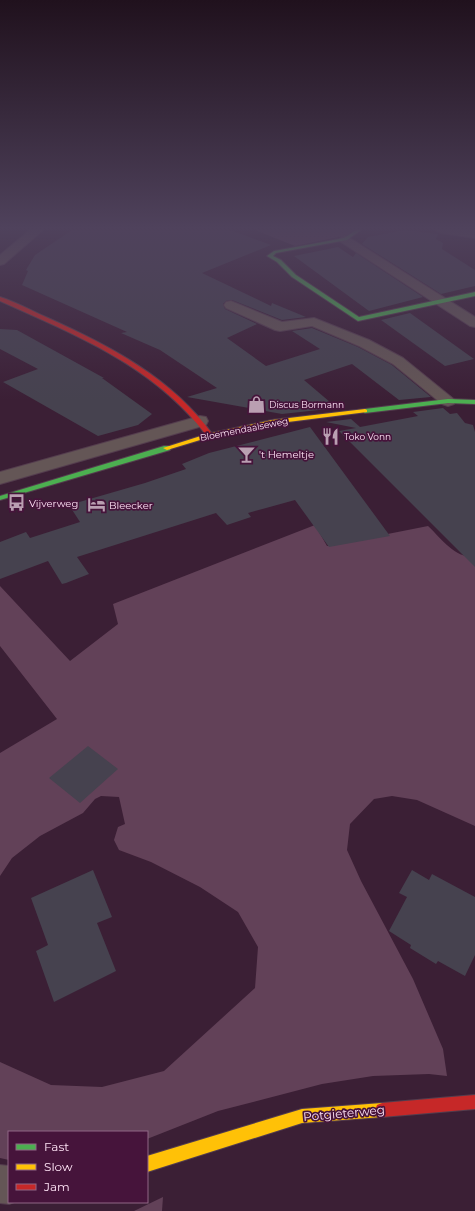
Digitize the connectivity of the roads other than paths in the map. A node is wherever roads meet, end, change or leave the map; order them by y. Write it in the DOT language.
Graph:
graph roads {
  1 [pos="309,287"];
  2 [pos="419,287"];
  3 [pos="475,294"];
  4 [pos="0,299"];
  5 [pos="441,301"];
  6 [pos="231,305"];
  7 [pos="475,323"];
  8 [pos="448,401"];
  9 [pos="475,402"];
  10 [pos="204,428"];
  11 [pos="0,478"];
  12 [pos="0,498"];
  13 [pos="475,1102"];
  14 [pos="148,1164"];
  1 -- 5 [label="street"];
  2 -- 5 [label="street"];
  3 -- 5 [label="street"];
  4 -- 10 [label="street"];
  5 -- 7 [label="street"];
  6 -- 8 [label="street"];
  8 -- 9 [label="street, Bloemendaalseweg"];
  8 -- 10 [label="street, Bloemendaalseweg"];
  10 -- 11 [label="street, Bloemendaalseweg"];
  10 -- 12 [label="street, Bloemendaalseweg"];
  13 -- 14 [label="street, Potgieterweg"];
}
